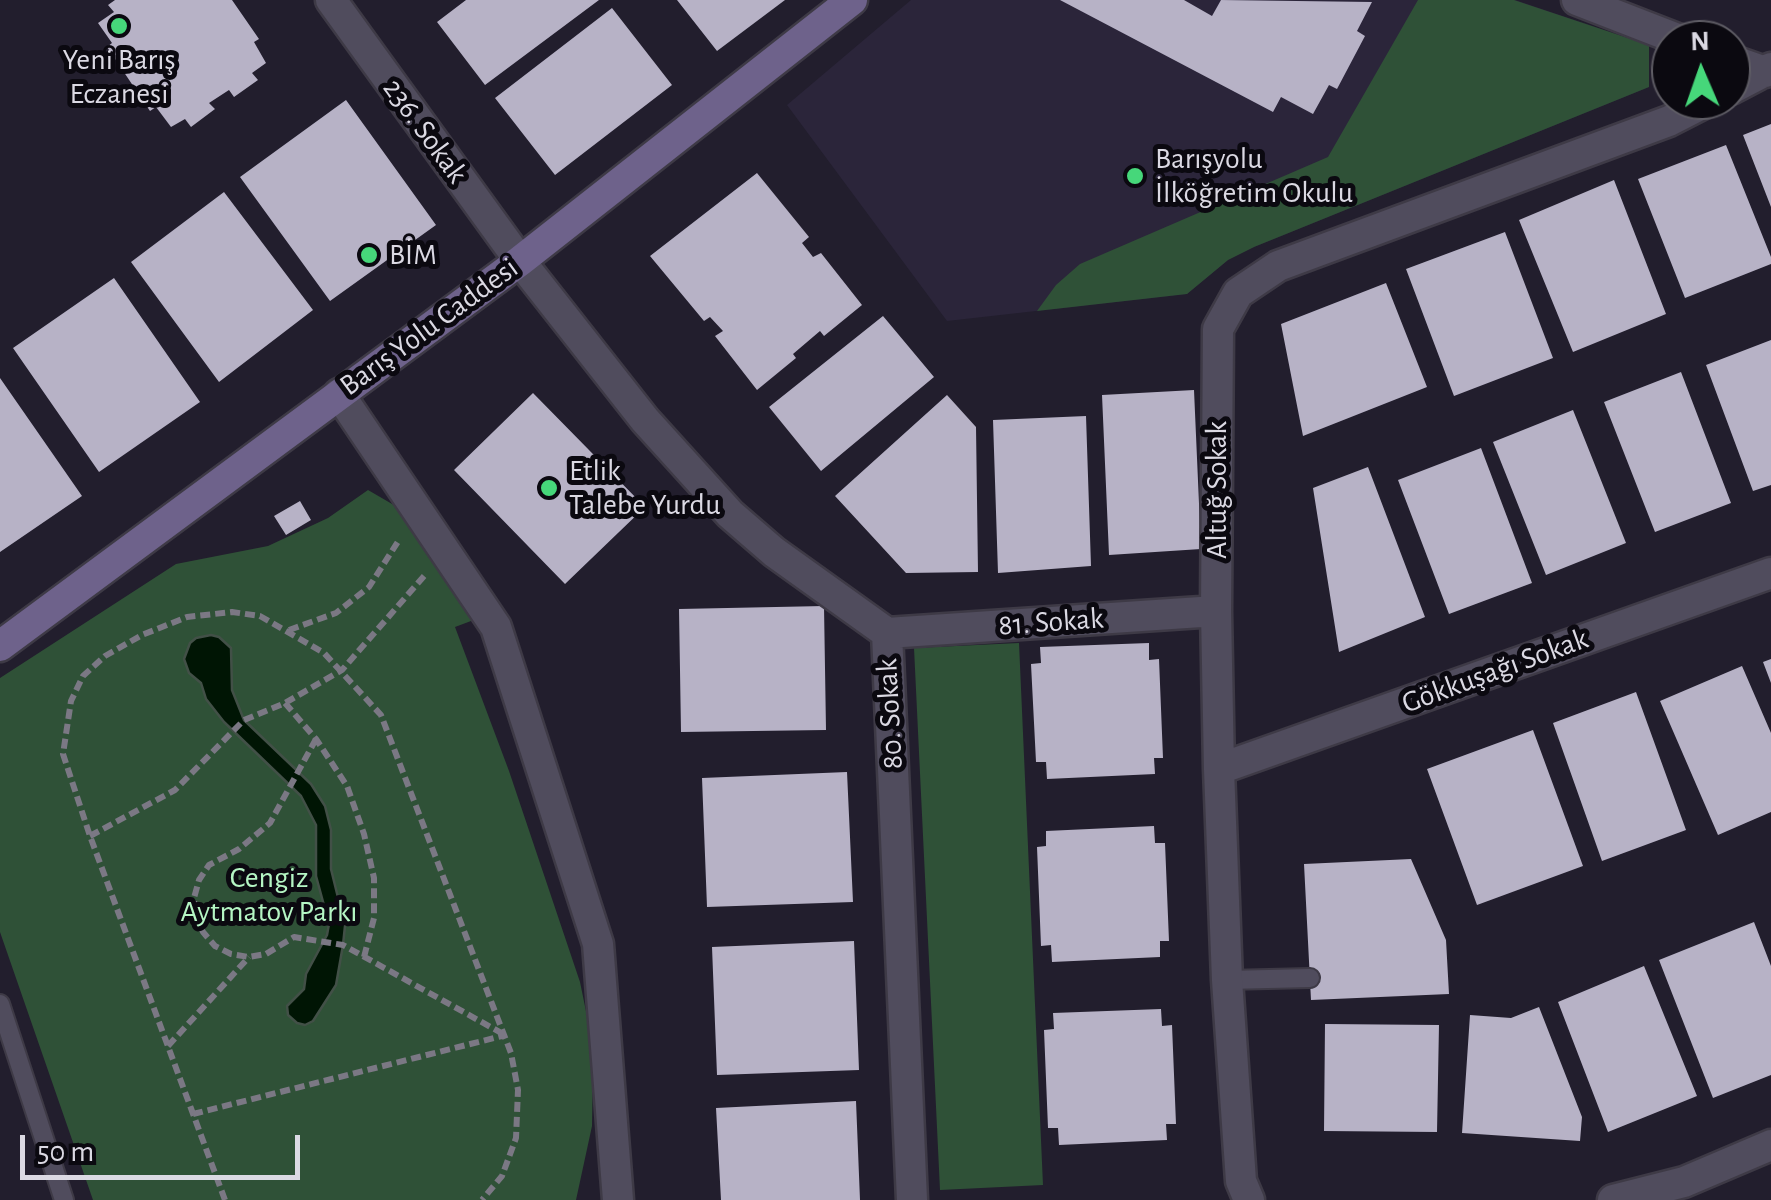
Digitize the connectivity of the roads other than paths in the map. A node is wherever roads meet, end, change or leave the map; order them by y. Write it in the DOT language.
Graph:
graph roads {
  1 [pos="331,0"];
  2 [pos="852,0"];
  3 [pos="1577,0"];
  4 [pos="1651,29"];
  5 [pos="1669,120"];
  6 [pos="520,261"];
  7 [pos="339,394"];
  8 [pos="1771,573"];
  9 [pos="1216,611"];
  10 [pos="886,633"];
  11 [pos="0,646"];
  12 [pos="1219,769"];
  13 [pos="1310,978"];
  14 [pos="1228,980"];
  15 [pos="0,1004"];
  16 [pos="1771,1145"];
  17 [pos="64,1200"];
  18 [pos="618,1200"];
  19 [pos="912,1200"];
  20 [pos="1250,1200"];
  21 [pos="1613,1200"];
  1 -- 6 [label="street, 236. Sokak"];
  2 -- 6 [label="street, Barış Yolu Caddesi"];
  3 -- 4 [label="street"];
  5 -- 9 [label="street, Altuğ Sokak"];
  6 -- 7 [label="street, Barış Yolu Caddesi"];
  6 -- 10 [label="street, 80. Sokak"];
  7 -- 11 [label="street, Barış Yolu Caddesi"];
  7 -- 18 [label="street"];
  8 -- 12 [label="street, Gökkuşağı Sokak"];
  9 -- 10 [label="street, 81. Sokak"];
  9 -- 12 [label="street, Altuğ Sokak"];
  10 -- 19 [label="street, 80. Sokak"];
  12 -- 14 [label="street, Altuğ Sokak"];
  13 -- 14 [label="lane"];
  14 -- 20 [label="street, Altuğ Sokak"];
  15 -- 17 [label="lane"];
  16 -- 21 [label="street"];
}
